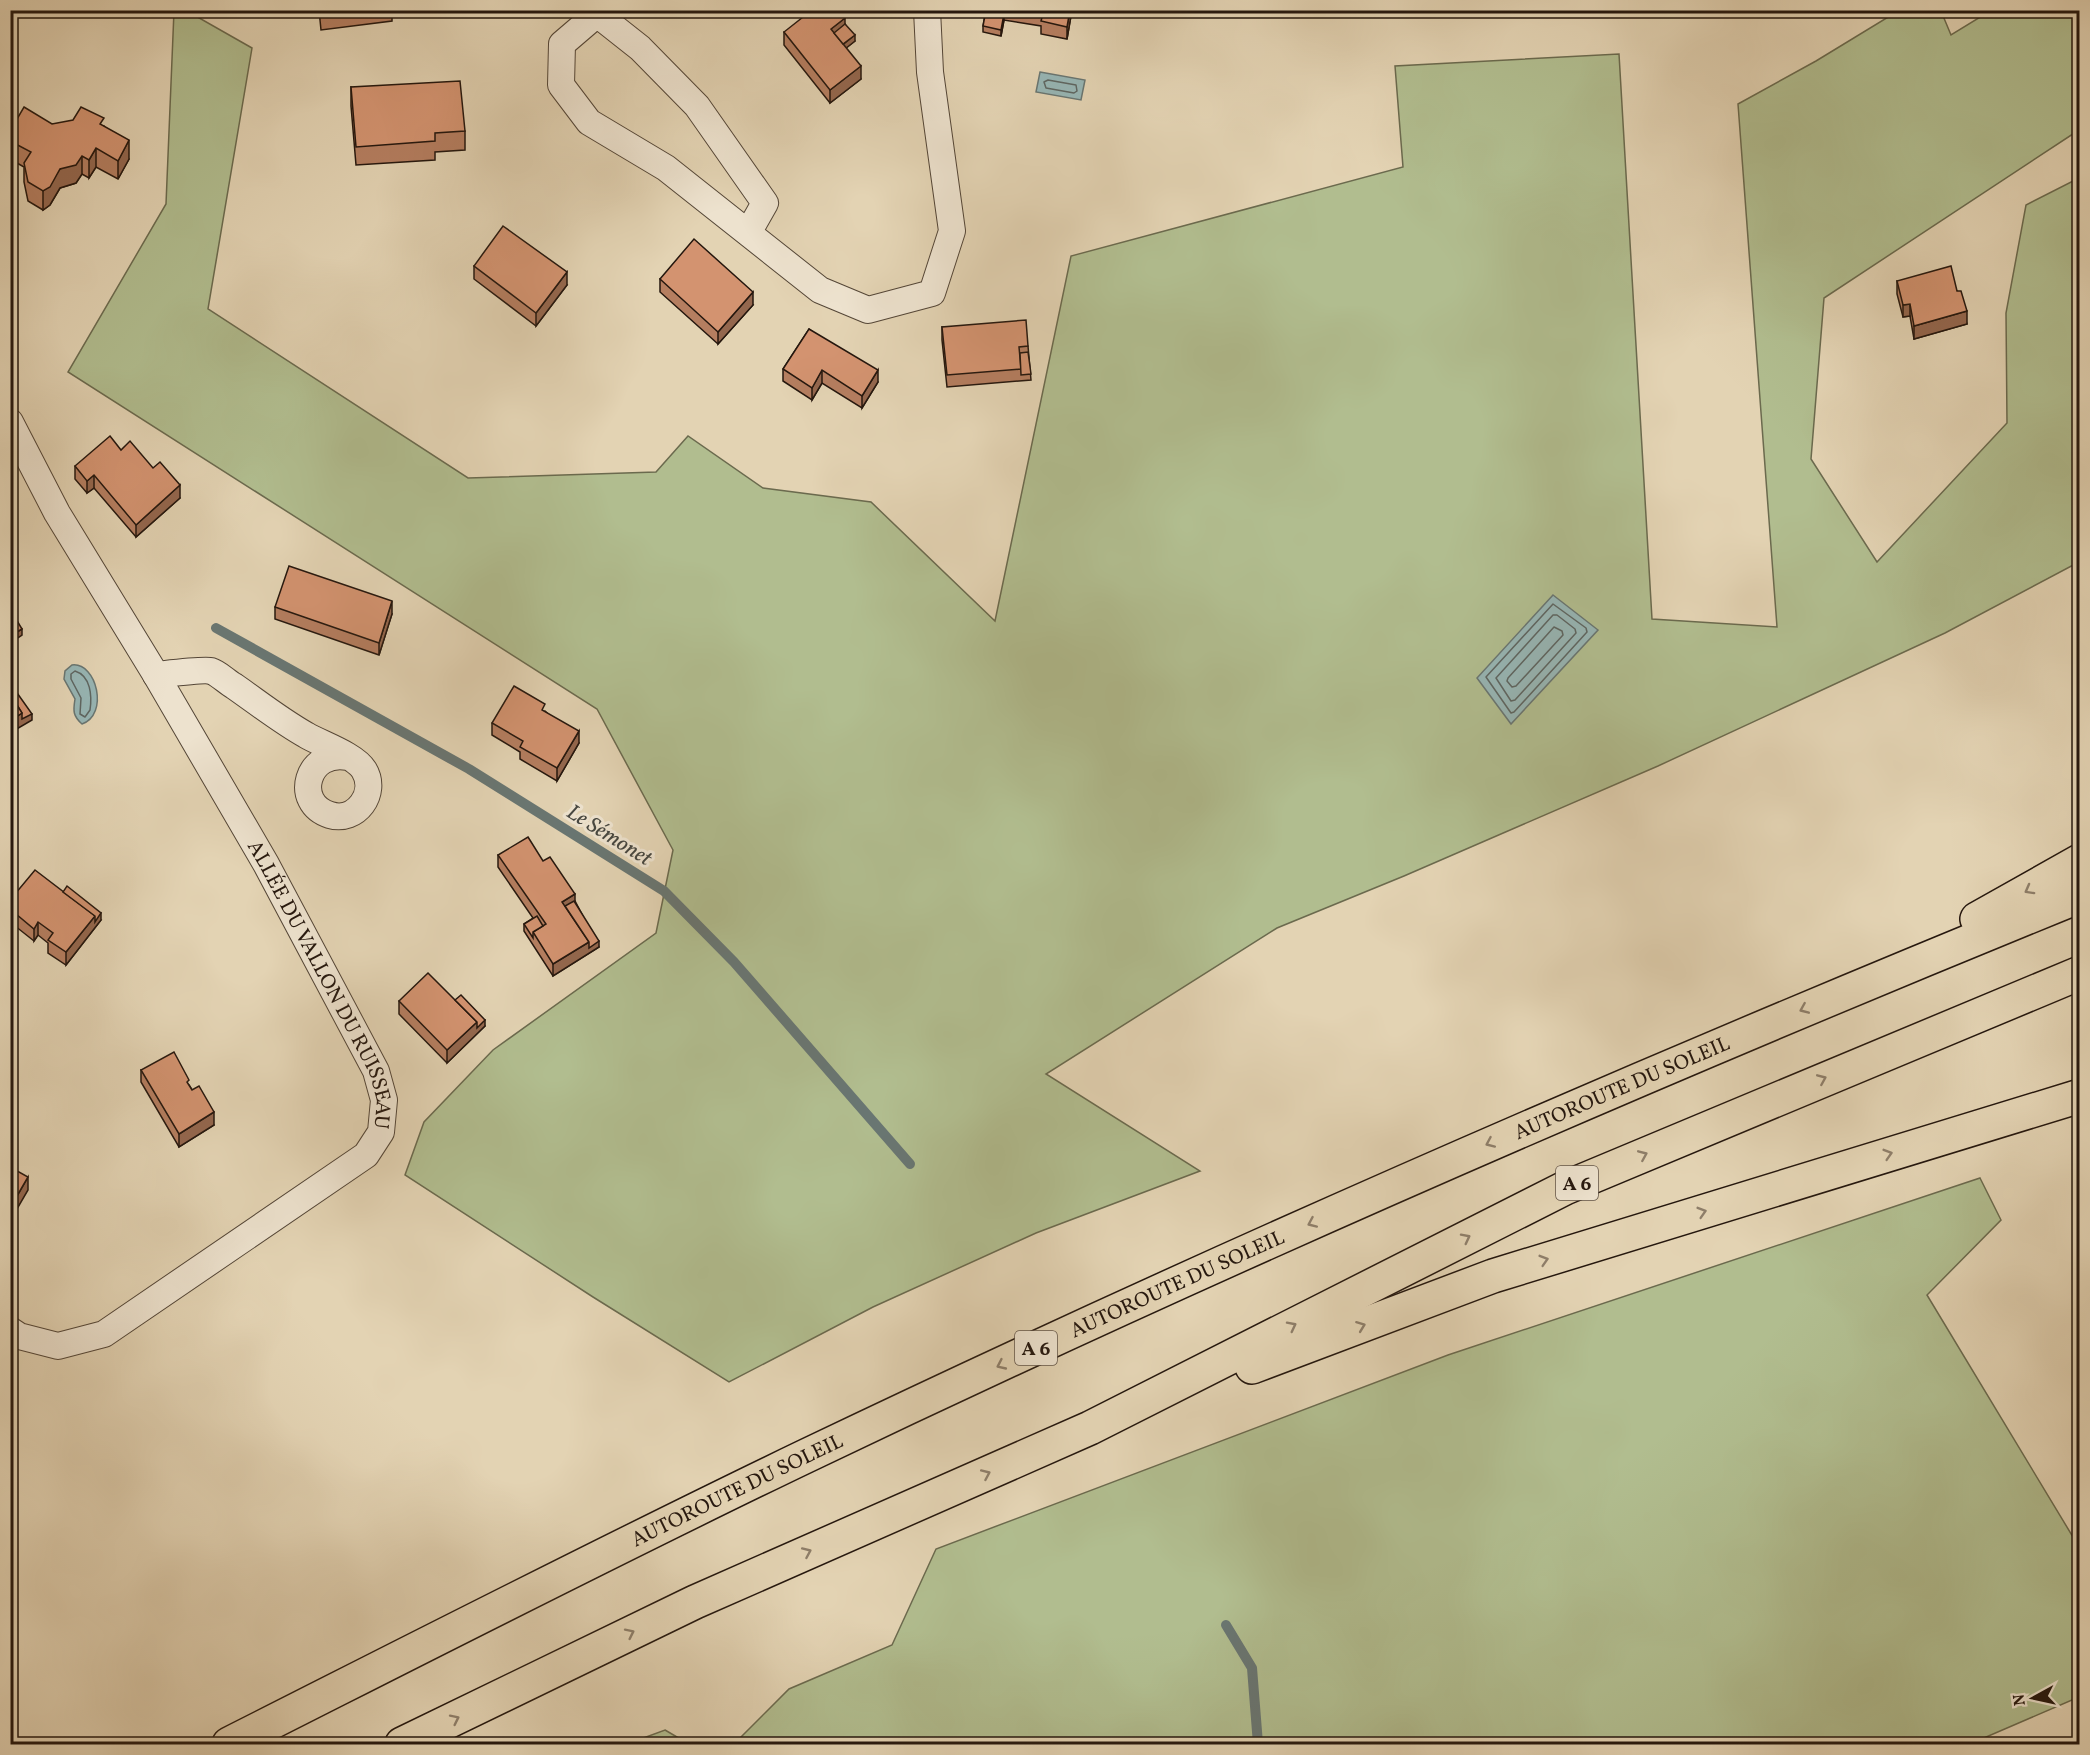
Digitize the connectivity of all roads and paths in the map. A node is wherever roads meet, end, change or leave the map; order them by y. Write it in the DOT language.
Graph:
graph roads {
  1 [pos="927,10"];
  2 [pos="748,233"];
  3 [pos="10,422"];
  4 [pos="156,675"];
  5 [pos="348,757"];
  6 [pos="2079,861"];
  7 [pos="2079,896"];
  8 [pos="2079,973"];
  9 [pos="1858,986"];
  10 [pos="2079,1096"];
  11 [pos="10,1330"];
  12 [pos="1090,1428"];
  13 [pos="229,1744"];
  14 [pos="402,1744"];
  1 -- 2 [label="street"];
  2 -- 2 [label="street"];
  3 -- 4 [label="street, ALLÉE DU VALLON DU RUISSEAU"];
  4 -- 5 [label="street"];
  4 -- 11 [label="street, ALLÉE DU VALLON DU RUISSEAU"];
  6 -- 9 [label="highway, one-way"];
  7 -- 9 [label="highway, AUTOROUTE DU SOLEIL / A 6"];
  12 -- 8 [label="highway, A 6, one-way"];
  9 -- 13 [label="highway, AUTOROUTE DU SOLEIL / A 6, one-way"];
  12 -- 10 [label="highway, one-way"];
  14 -- 12 [label="highway, A 6, one-way"];
}
